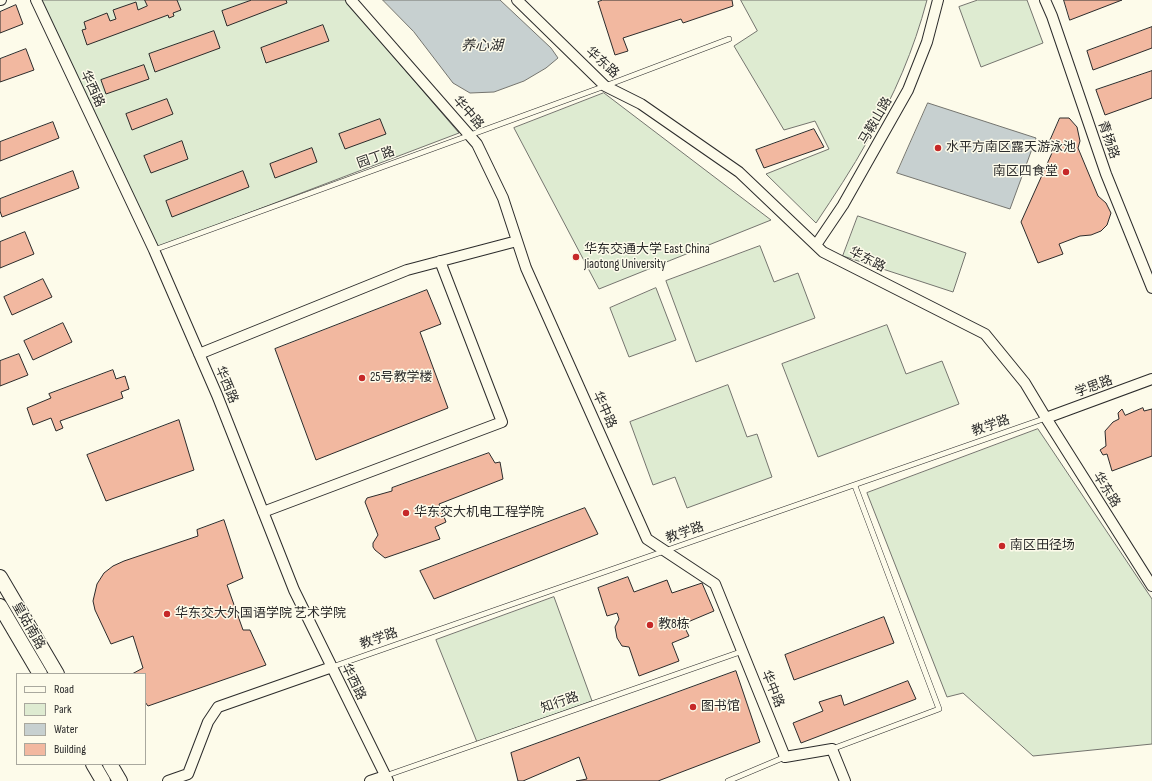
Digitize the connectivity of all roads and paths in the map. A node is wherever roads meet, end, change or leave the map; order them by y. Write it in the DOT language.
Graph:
graph roads {
  1 [pos="36,0"];
  2 [pos="351,0"];
  3 [pos="517,0"];
  4 [pos="938,0"];
  5 [pos="1045,0"];
  6 [pos="729,39"];
  7 [pos="605,86"];
  8 [pos="470,136"];
  9 [pos="517,241"];
  10 [pos="816,245"];
  11 [pos="154,250"];
  12 [pos="440,261"];
  13 [pos="1152,288"];
  14 [pos="199,354"];
  15 [pos="1152,379"];
  16 [pos="1046,418"];
  17 [pos="854,486"];
  18 [pos="263,512"];
  19 [pos="666,552"];
  20 [pos="0,577"];
  21 [pos="1152,586"];
  22 [pos="0,606"];
  23 [pos="743,651"];
  24 [pos="332,667"];
  25 [pos="39,673"];
  26 [pos="56,673"];
  27 [pos="832,749"];
  28 [pos="785,757"];
  29 [pos="94,765"];
  30 [pos="111,765"];
  31 [pos="386,779"];
  32 [pos="103,781"];
  33 [pos="120,781"];
  34 [pos="168,781"];
  35 [pos="370,781"];
  36 [pos="728,781"];
  37 [pos="845,781"];
  1 -- 11 [label="street, 华西路"];
  2 -- 8 [label="street, 华中路"];
  3 -- 7 [label="street, 华东路"];
  4 -- 10 [label="street, 马鞍山路"];
  5 -- 13 [label="street, 青扬路"];
  6 -- 7 [label="lane, 园丁路"];
  7 -- 8 [label="lane, 园丁路"];
  7 -- 10 [label="street, 华东路"];
  8 -- 9 [label="street, 华中路"];
  8 -- 11 [label="lane, 园丁路"];
  9 -- 12 [label="street"];
  9 -- 19 [label="street, 华中路"];
  10 -- 16 [label="street, 华东路"];
  11 -- 14 [label="street, 华西路"];
  12 -- 14 [label="street"];
  12 -- 18 [label="street"];
  14 -- 18 [label="street, 华西路"];
  15 -- 16 [label="street, 学思路"];
  16 -- 17 [label="lane, 教学路"];
  16 -- 21 [label="street, 华东路"];
  17 -- 19 [label="lane, 教学路"];
  17 -- 27 [label="lane"];
  18 -- 24 [label="street, 华西路"];
  19 -- 23 [label="street, 华中路"];
  19 -- 24 [label="lane, 教学路"];
  20 -- 26 [label="street, 皇姑南路"];
  22 -- 25 [label="street, 皇姑南路"];
  23 -- 28 [label="street, 华中路"];
  23 -- 31 [label="lane, 知行路"];
  24 -- 31 [label="street, 华西路"];
  24 -- 34 [label="street"];
  27 -- 28 [label="street"];
  27 -- 37 [label="street"];
  28 -- 36 [label="lane"];
  29 -- 32 [label="street"];
  30 -- 33 [label="street"];
  31 -- 35 [label="street"];
}
